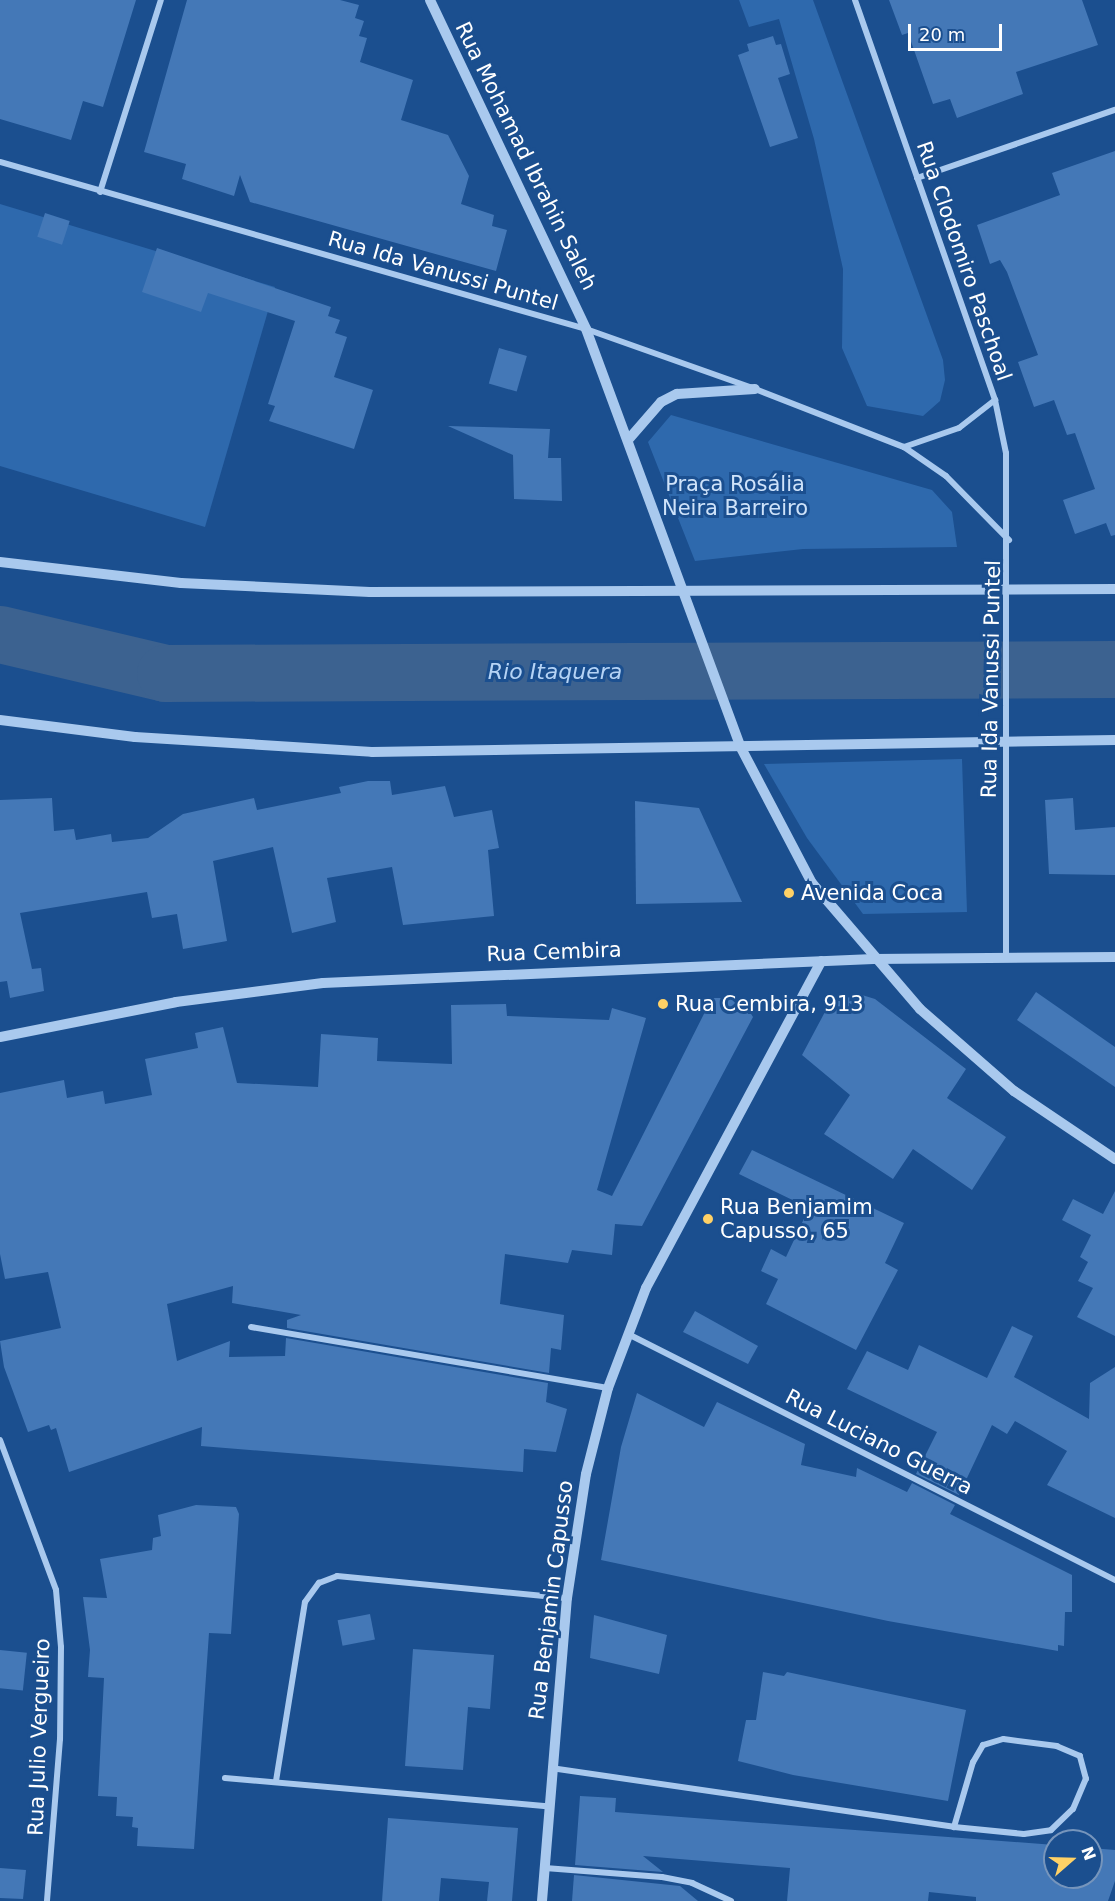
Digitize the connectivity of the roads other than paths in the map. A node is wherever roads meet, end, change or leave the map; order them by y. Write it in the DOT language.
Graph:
graph roads {
  1 [pos="161,0"];
  2 [pos="430,0"];
  3 [pos="855,0"];
  4 [pos="1115,110"];
  5 [pos="0,162"];
  6 [pos="917,178"];
  7 [pos="100,192"];
  8 [pos="586,329"];
  9 [pos="755,388"];
  10 [pos="995,400"];
  11 [pos="628,440"];
  12 [pos="904,447"];
  13 [pos="1010,540"];
  14 [pos="0,562"];
  15 [pos="1009,589"];
  16 [pos="1115,589"];
  17 [pos="682,592"];
  18 [pos="0,720"];
  19 [pos="1115,740"];
  20 [pos="1005,741"];
  21 [pos="740,746"];
  22 [pos="1115,957"];
  23 [pos="873,959"];
  24 [pos="1006,959"];
  25 [pos="821,961"];
  26 [pos="0,1037"];
  27 [pos="1115,1159"];
  28 [pos="251,1327"];
  29 [pos="627,1334"];
  30 [pos="608,1388"];
  31 [pos="0,1440"];
  32 [pos="1115,1580"];
  33 [pos="567,1598"];
  34 [pos="551,1767"];
  35 [pos="225,1778"];
  36 [pos="276,1781"];
  37 [pos="547,1806"];
  38 [pos="954,1827"];
  39 [pos="545,1868"];
  40 [pos="47,1901"];
  41 [pos="542,1901"];
  42 [pos="731,1901"];
  1 -- 7 [label="street"];
  2 -- 8 [label="street, Rua Mohamad Ibrahin Saleh"];
  3 -- 6 [label="street, Rua Clodomiro Paschoal"];
  4 -- 6 [label="street"];
  5 -- 7 [label="street, Rua Ida Vanussi Puntel"];
  6 -- 10 [label="street, Rua Clodomiro Paschoal"];
  7 -- 8 [label="street, Rua Ida Vanussi Puntel"];
  8 -- 9 [label="street, Rua Ida Vanussi Puntel"];
  8 -- 11 [label="street"];
  9 -- 11 [label="street"];
  9 -- 12 [label="street, Rua Ida Vanussi Puntel"];
  10 -- 12 [label="street"];
  10 -- 13 [label="street, Rua Clodomiro Paschoal"];
  11 -- 17 [label="street"];
  12 -- 13 [label="street, Rua Ida Vanussi Puntel"];
  13 -- 15 [label="street, Rua Ida Vanussi Puntel"];
  14 -- 17 [label="street"];
  15 -- 16 [label="street"];
  15 -- 17 [label="street"];
  15 -- 20 [label="street, Rua Ida Vanussi Puntel"];
  17 -- 21 [label="street"];
  18 -- 21 [label="street"];
  19 -- 20 [label="street"];
  20 -- 21 [label="street"];
  20 -- 24 [label="street, Rua Ida Vanussi Puntel"];
  21 -- 23 [label="street"];
  22 -- 24 [label="street, Rua Cembira"];
  23 -- 24 [label="street, Rua Cembira"];
  23 -- 25 [label="street, Rua Cembira"];
  23 -- 27 [label="street"];
  25 -- 26 [label="street, Rua Cembira"];
  25 -- 29 [label="street, Rua Benjamin Capusso"];
  28 -- 30 [label="street"];
  29 -- 30 [label="street, Rua Benjamin Capusso"];
  29 -- 32 [label="street, Rua Luciano Guerra"];
  30 -- 33 [label="street, Rua Benjamin Capusso"];
  31 -- 40 [label="street, Rua Julio Vergueiro"];
  33 -- 34 [label="street, Rua Benjamin Capusso"];
  33 -- 36 [label="street"];
  34 -- 37 [label="street, Rua Benjamin Capusso"];
  34 -- 38 [label="street"];
  35 -- 36 [label="street"];
  36 -- 37 [label="street"];
  37 -- 39 [label="street, Rua Benjamin Capusso"];
  38 -- 38 [label="street"];
  39 -- 41 [label="street, Rua Benjamin Capusso"];
  39 -- 42 [label="street"];
}
